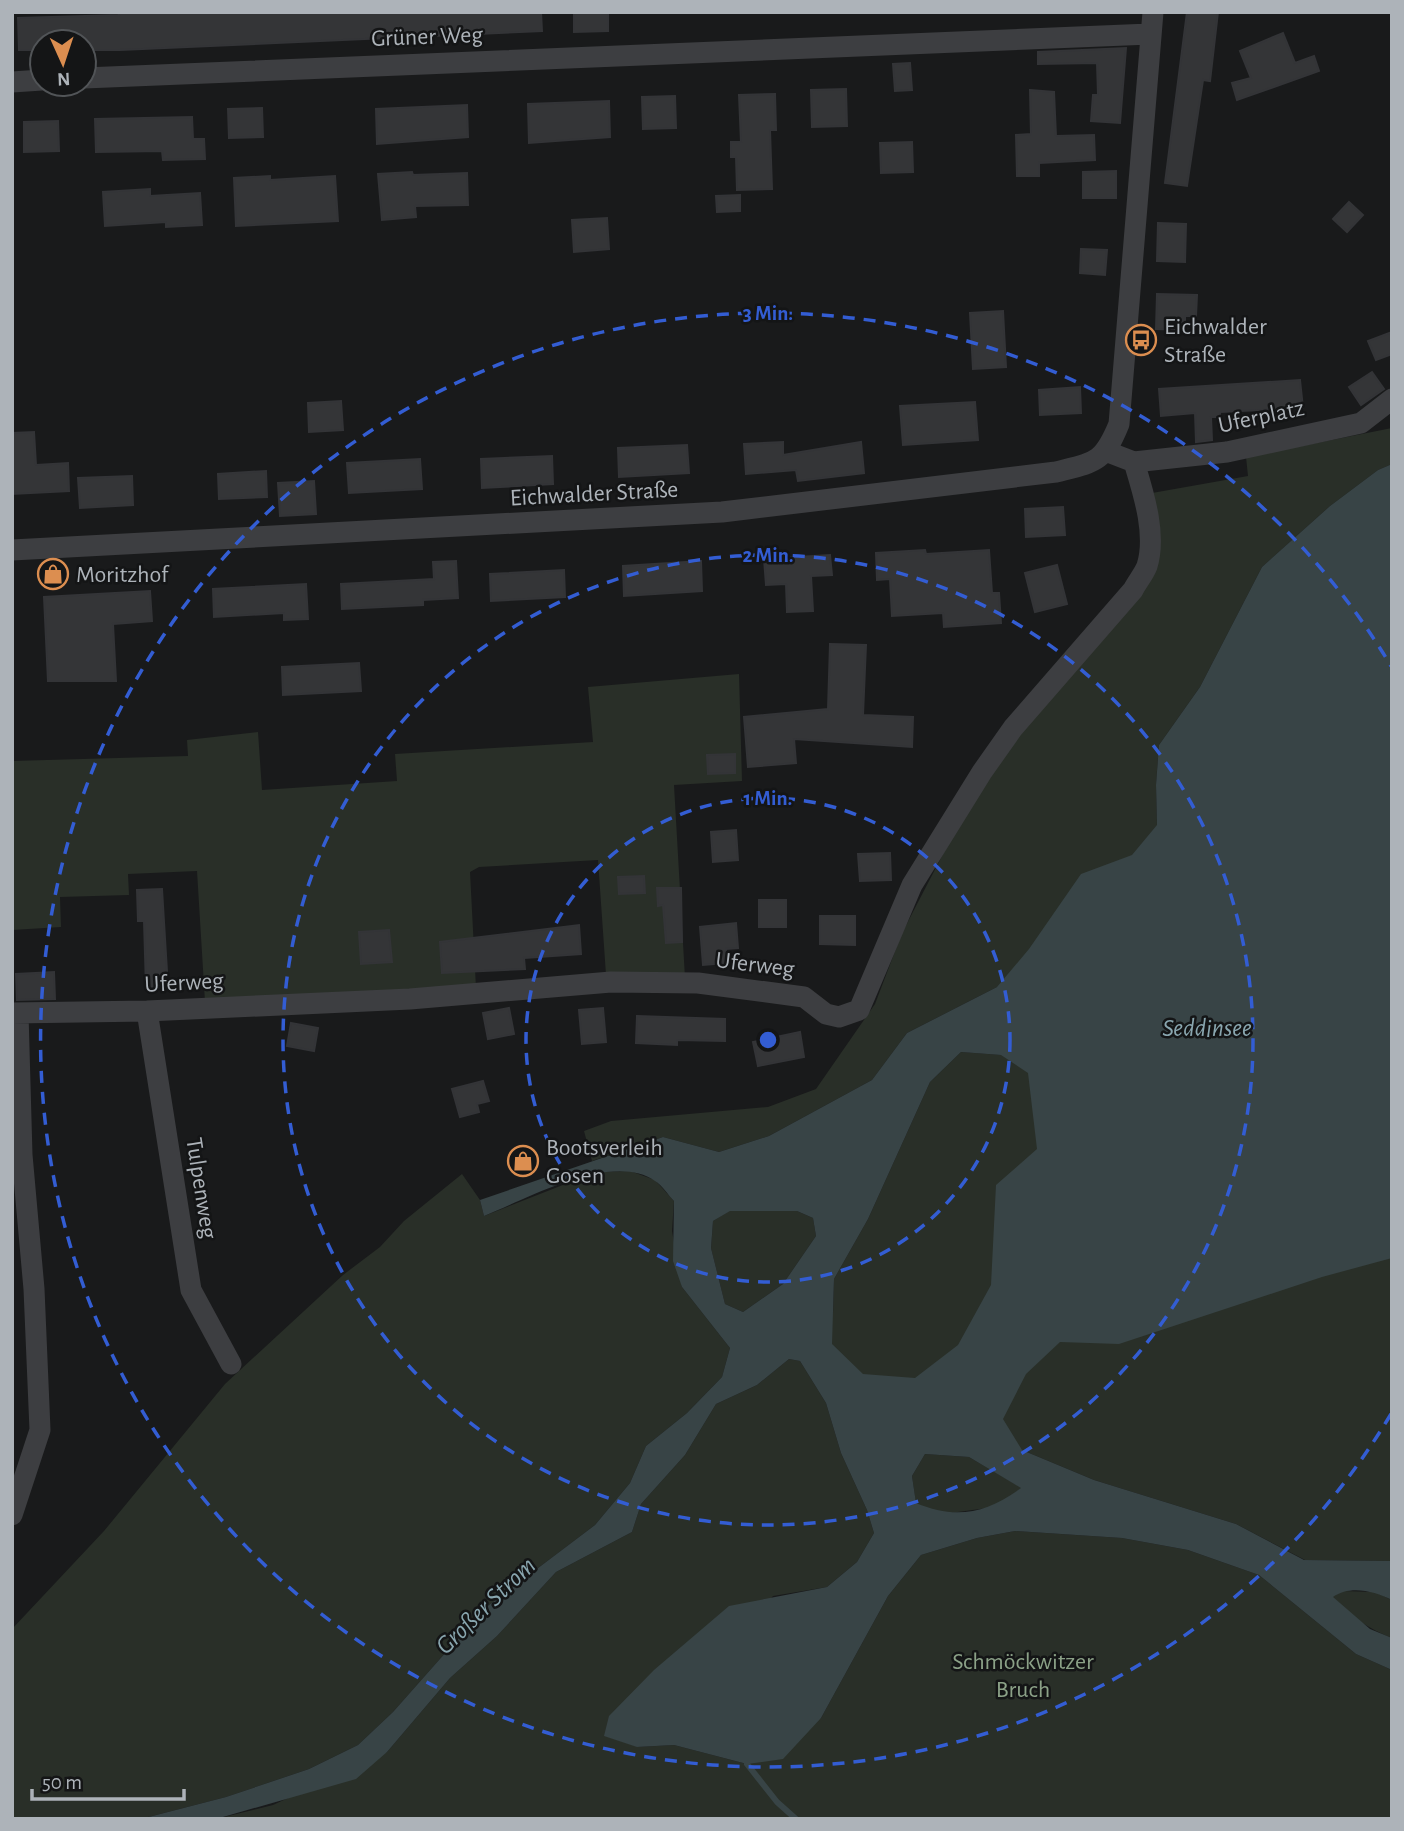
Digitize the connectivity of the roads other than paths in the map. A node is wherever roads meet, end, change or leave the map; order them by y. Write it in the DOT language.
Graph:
graph roads {
  1 [pos="1153,12"];
  2 [pos="1150,34"];
  3 [pos="98,77"];
  4 [pos="1392,399"];
  5 [pos="1108,452"];
  6 [pos="1134,462"];
  7 [pos="12,550"];
  8 [pos="147,1011"];
  9 [pos="15,1013"];
  10 [pos="231,1364"];
  11 [pos="12,1515"];
  1 -- 2 [label="street"];
  2 -- 3 [label="street, Grüner Weg"];
  2 -- 5 [label="street"];
  4 -- 6 [label="street, Uferplatz"];
  5 -- 6 [label="street"];
  5 -- 7 [label="street, Eichwalder Straße"];
  6 -- 8 [label="street, Uferweg"];
  8 -- 9 [label="street, Uferweg"];
  8 -- 10 [label="street, Tulpenweg"];
  9 -- 11 [label="street"];
}
